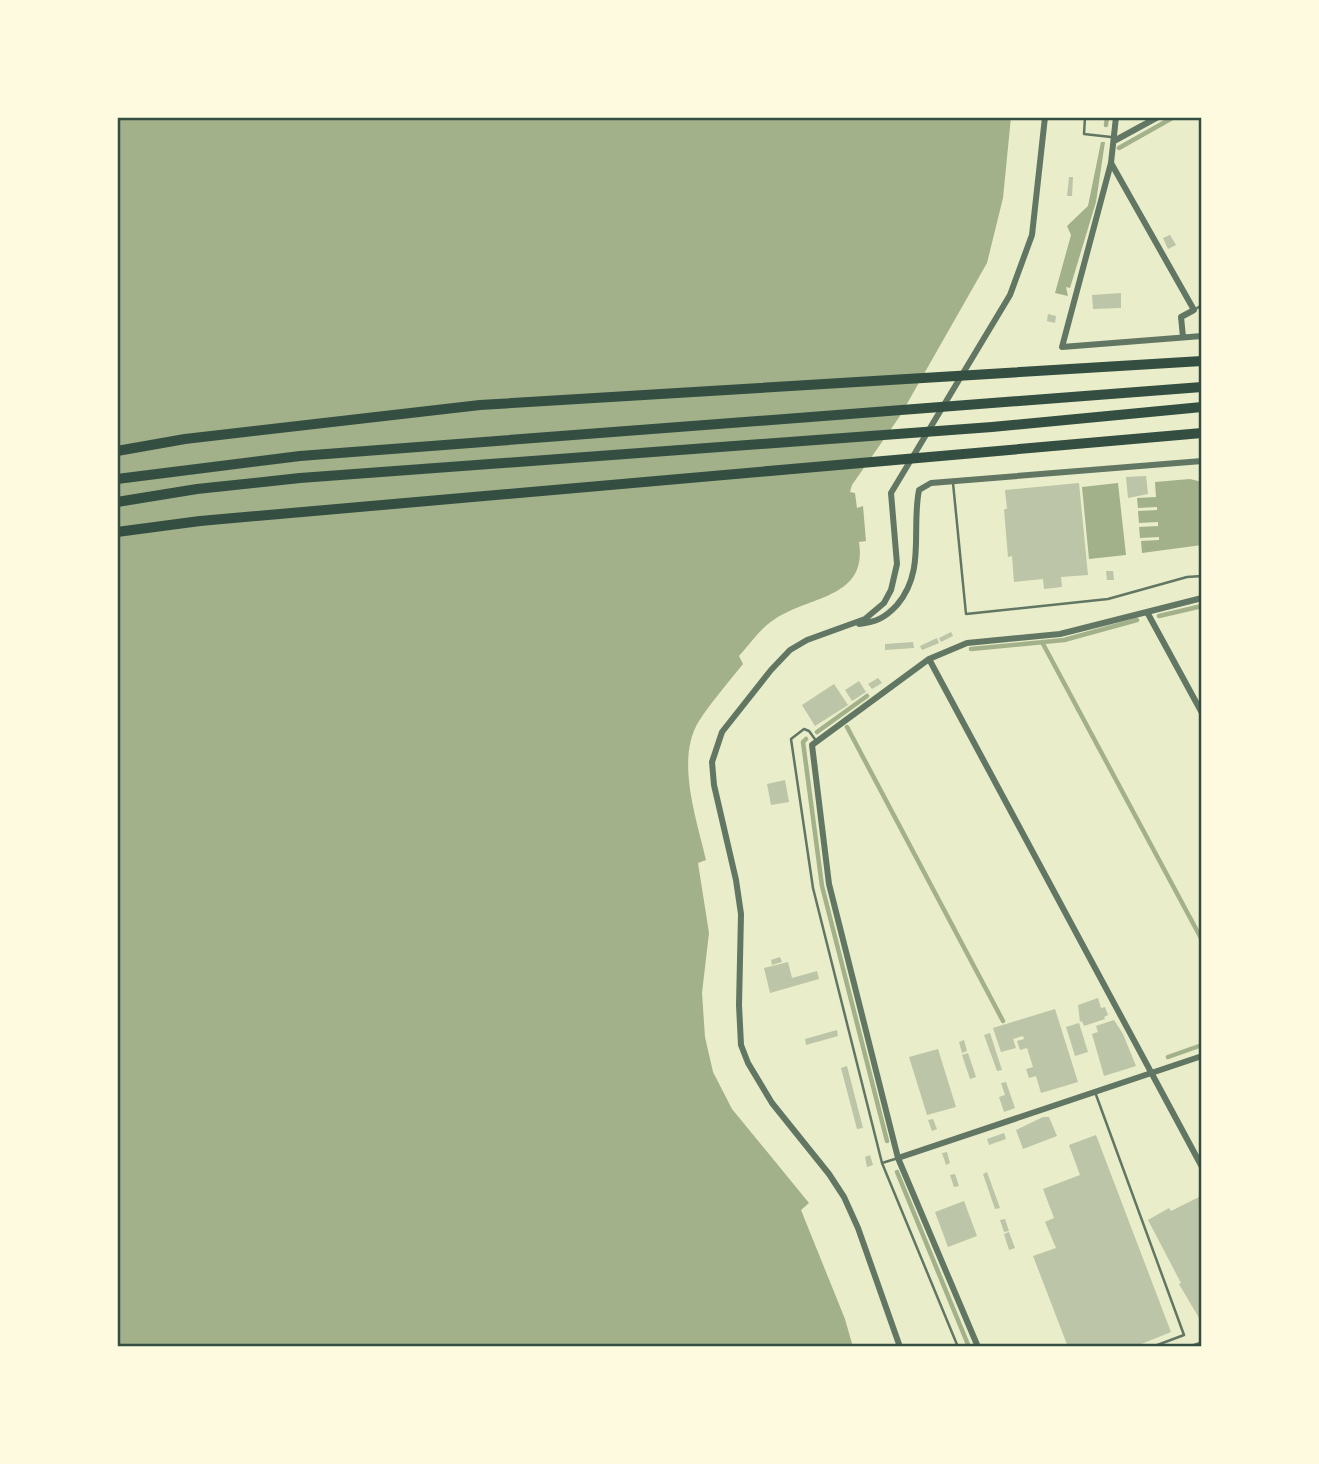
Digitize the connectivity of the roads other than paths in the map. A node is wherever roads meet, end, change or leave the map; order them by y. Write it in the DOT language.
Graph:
graph roads {
  1 [pos="1045,117"];
  2 [pos="1085,117"];
  3 [pos="1116,117"];
  4 [pos="1158,117"];
  5 [pos="1115,139"];
  6 [pos="1111,163"];
  7 [pos="1202,305"];
  8 [pos="1194,310"];
  9 [pos="1202,336"];
  10 [pos="1183,337"];
  11 [pos="1196,361"];
  12 [pos="1202,387"];
  13 [pos="1202,407"];
  14 [pos="1202,433"];
  15 [pos="117,452"];
  16 [pos="1202,461"];
  17 [pos="117,479"];
  18 [pos="953,481"];
  19 [pos="117,502"];
  20 [pos="117,532"];
  21 [pos="1202,576"];
  22 [pos="1202,598"];
  23 [pos="1147,612"];
  24 [pos="851,624"];
  25 [pos="929,659"];
  26 [pos="1202,713"];
  27 [pos="817,742"];
  28 [pos="1202,1056"];
  29 [pos="1152,1073"];
  30 [pos="1095,1092"];
  31 [pos="898,1158"];
  32 [pos="882,1163"];
  33 [pos="1202,1167"];
  34 [pos="1202,1344"];
  35 [pos="900,1347"];
  36 [pos="958,1347"];
  37 [pos="978,1347"];
  38 [pos="1152,1347"];
  39 [pos="1193,1347"];
  1 -- 24 [label="street"];
  2 -- 5 [label="lane"];
  3 -- 5 [label="street"];
  4 -- 5 [label="street"];
  5 -- 6 [label="street"];
  6 -- 8 [label="street"];
  6 -- 10 [label="street"];
  7 -- 8 [label="lane"];
  8 -- 10 [label="street"];
  9 -- 10 [label="street"];
  11 -- 15 [label="highway"];
  12 -- 17 [label="highway"];
  13 -- 19 [label="highway"];
  14 -- 20 [label="highway"];
  16 -- 18 [label="street"];
  18 -- 21 [label="lane"];
  18 -- 24 [label="street"];
  22 -- 23 [label="street"];
  23 -- 25 [label="street"];
  23 -- 26 [label="street"];
  24 -- 35 [label="street"];
  25 -- 27 [label="street"];
  25 -- 29 [label="street"];
  27 -- 31 [label="street"];
  27 -- 32 [label="lane"];
  28 -- 29 [label="street"];
  29 -- 30 [label="street"];
  29 -- 33 [label="street"];
  30 -- 31 [label="street"];
  30 -- 38 [label="lane"];
  31 -- 32 [label="lane"];
  31 -- 37 [label="street"];
  32 -- 36 [label="lane"];
  34 -- 39 [label="street"];
}
